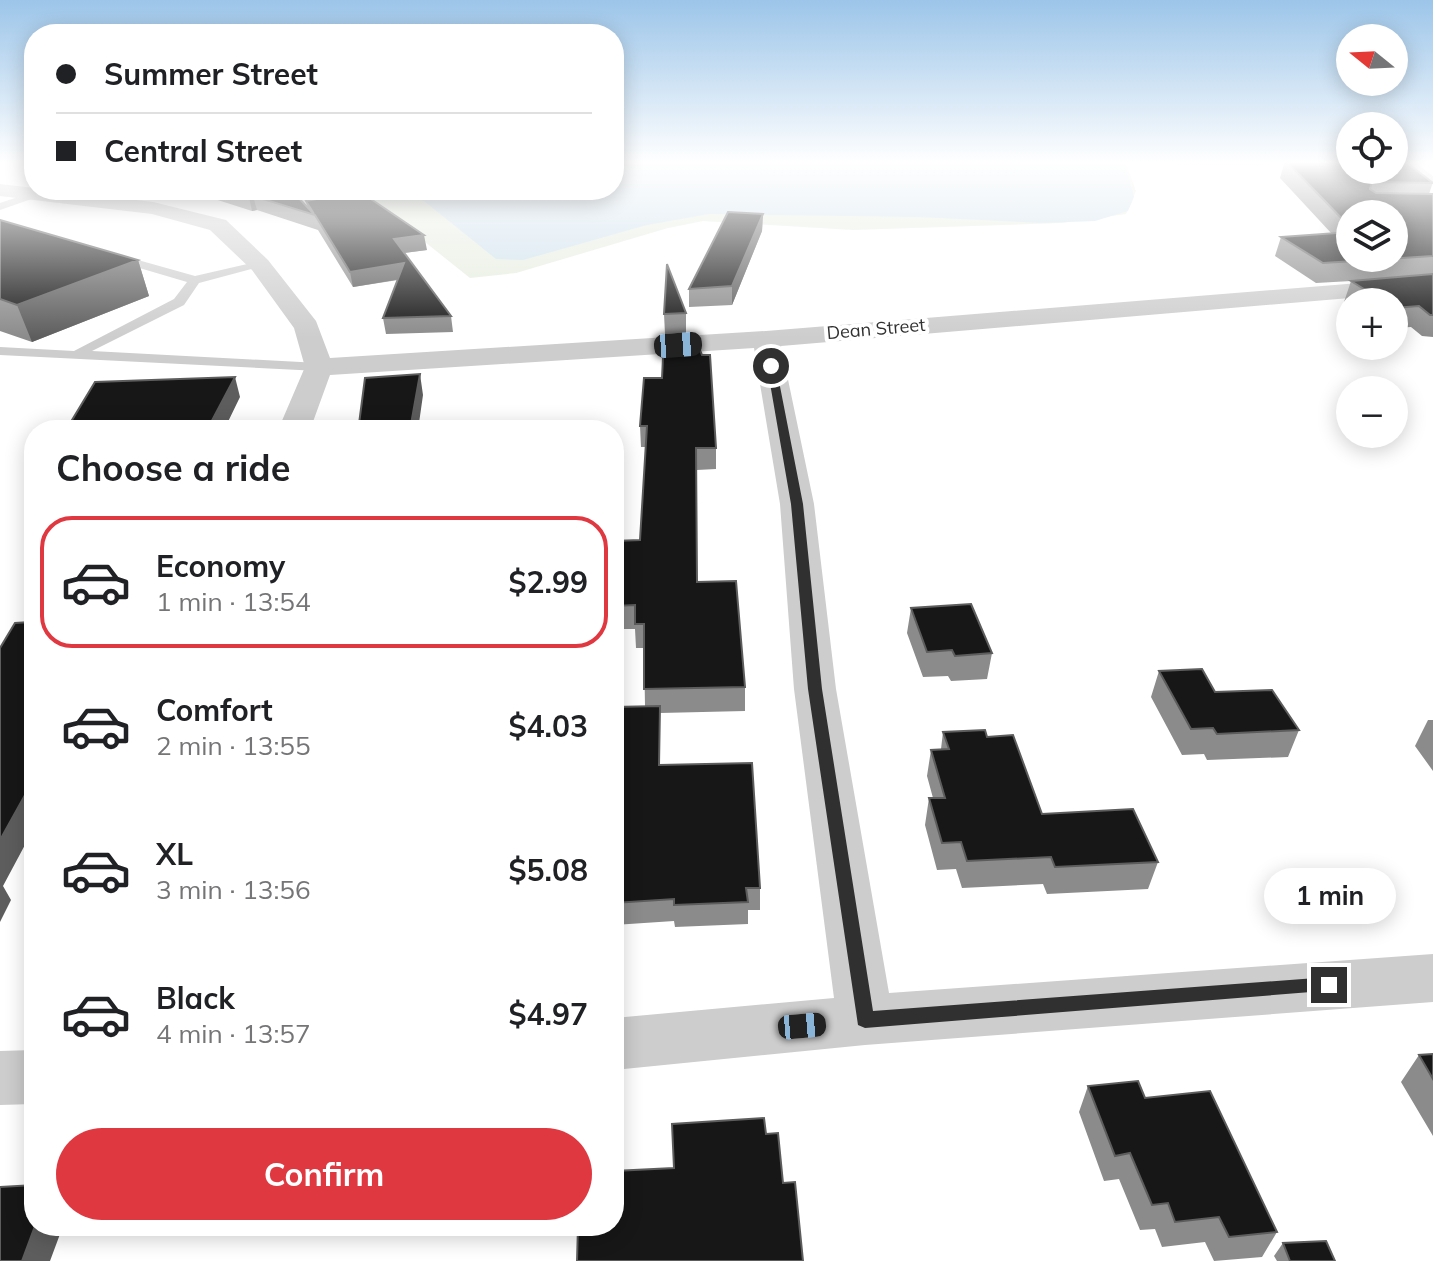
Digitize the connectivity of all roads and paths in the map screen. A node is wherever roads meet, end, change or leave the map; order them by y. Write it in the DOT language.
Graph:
graph roads {
  1 [pos="204,220"];
  2 [pos="105,255"];
  3 [pos="260,265"];
  4 [pos="195,280"];
  5 [pos="1433,284"];
  6 [pos="766,339"];
  7 [pos="0,353"];
  8 [pos="76,353"];
  9 [pos="319,367"];
  10 [pos="298,420"];
  11 [pos="1433,978"];
  12 [pos="865,1020"];
  13 [pos="624,1043"];
  14 [pos="24,1077"];
  15 [pos="0,1078"];
  1 -- 3 [label="street"];
  2 -- 4 [label="lane"];
  3 -- 4 [label="lane"];
  3 -- 9 [label="street"];
  4 -- 8 [label="lane"];
  5 -- 6 [label="street, Dean Street"];
  6 -- 9 [label="street, Dean Street"];
  6 -- 12 [label="street"];
  7 -- 8 [label="lane"];
  8 -- 9 [label="lane"];
  9 -- 10 [label="street"];
  11 -- 12 [label="street"];
  12 -- 13 [label="street"];
  14 -- 15 [label="street"];
}
